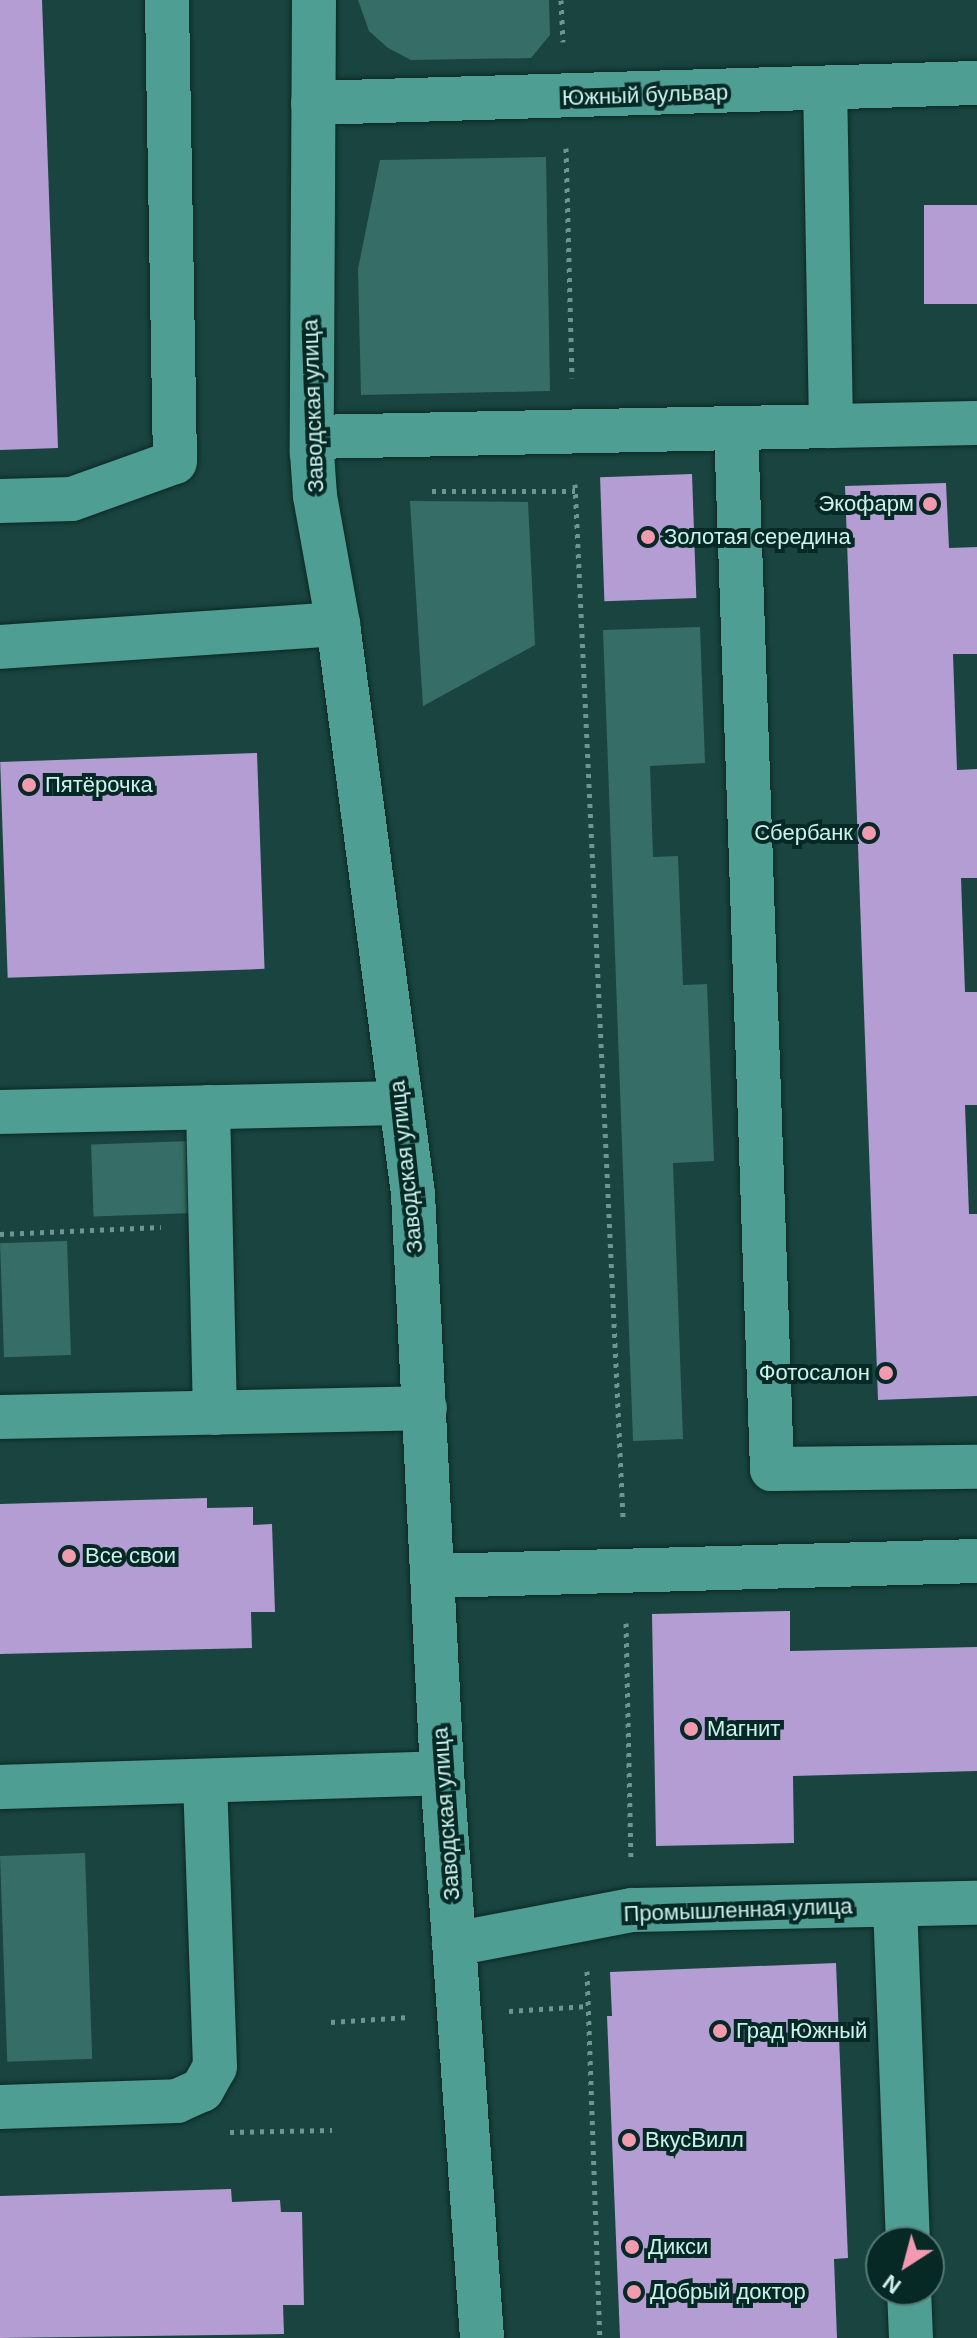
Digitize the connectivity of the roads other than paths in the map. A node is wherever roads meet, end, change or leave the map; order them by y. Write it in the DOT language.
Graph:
graph roads {
  1 [pos="167,0"];
  2 [pos="314,0"];
  3 [pos="977,83"];
  4 [pos="825,89"];
  5 [pos="313,103"];
  6 [pos="977,423"];
  7 [pos="831,426"];
  8 [pos="736,428"];
  9 [pos="312,437"];
  10 [pos="0,501"];
  11 [pos="338,624"];
  12 [pos="0,647"];
  13 [pos="400,1103"];
  14 [pos="208,1107"];
  15 [pos="0,1112"];
  16 [pos="425,1408"];
  17 [pos="215,1413"];
  18 [pos="0,1417"];
  19 [pos="977,1467"];
  20 [pos="977,1561"];
  21 [pos="434,1576"];
  22 [pos="442,1773"];
  23 [pos="205,1781"];
  24 [pos="0,1787"];
  25 [pos="977,1903"];
  26 [pos="895,1905"];
  27 [pos="454,1944"];
  28 [pos="0,2107"];
  29 [pos="907,2226"];
  30 [pos="910,2306"];
  31 [pos="482,2338"];
  32 [pos="911,2338"];
  1 -- 10 [label="street"];
  2 -- 5 [label="street, Заводская улица"];
  3 -- 4 [label="street, Южный бульвар"];
  4 -- 5 [label="street, Южный бульвар"];
  4 -- 7 [label="street"];
  5 -- 9 [label="street, Заводская улица"];
  6 -- 7 [label="street"];
  7 -- 8 [label="street"];
  8 -- 9 [label="street"];
  8 -- 19 [label="street"];
  9 -- 11 [label="street, Заводская улица"];
  11 -- 12 [label="street"];
  11 -- 13 [label="street, Заводская улица"];
  13 -- 14 [label="street"];
  13 -- 16 [label="street, Заводская улица"];
  14 -- 15 [label="street"];
  14 -- 17 [label="street"];
  16 -- 17 [label="street"];
  16 -- 21 [label="street, Заводская улица"];
  17 -- 18 [label="street"];
  20 -- 21 [label="street"];
  21 -- 22 [label="street, Заводская улица"];
  22 -- 23 [label="street"];
  22 -- 27 [label="street, Заводская улица"];
  23 -- 24 [label="street"];
  23 -- 28 [label="street"];
  25 -- 26 [label="street, Промышленная улица"];
  26 -- 27 [label="street, Промышленная улица"];
  26 -- 29 [label="street"];
  27 -- 31 [label="street, Заводская улица"];
  30 -- 32 [label="street"];
}
